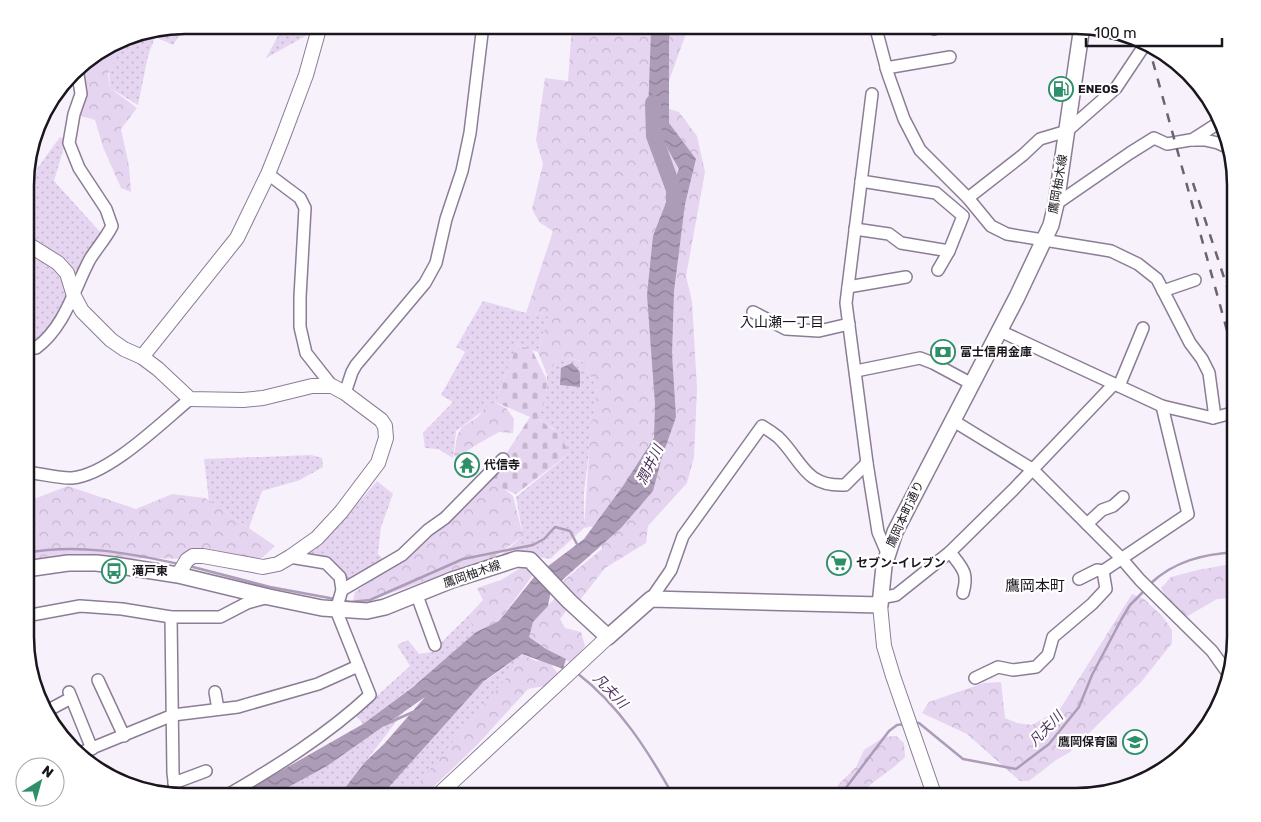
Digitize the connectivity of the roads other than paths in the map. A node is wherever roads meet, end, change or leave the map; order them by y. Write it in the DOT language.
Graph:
graph roads {
  1 [pos="317,34"];
  2 [pos="482,34"];
  3 [pos="877,34"];
  4 [pos="1081,34"];
  5 [pos="1142,49"];
  6 [pos="950,57"];
  7 [pos="886,68"];
  8 [pos="78,78"];
  9 [pos="872,94"];
  10 [pos="1215,125"];
  11 [pos="1067,131"];
  12 [pos="1190,140"];
  13 [pos="1221,144"];
  14 [pos="268,174"];
  15 [pos="861,181"];
  16 [pos="968,198"];
  17 [pos="1056,204"];
  18 [pos="855,229"];
  19 [pos="1044,240"];
  20 [pos="34,248"];
  21 [pos="949,252"];
  22 [pos="938,270"];
  23 [pos="906,277"];
  24 [pos="1195,280"];
  25 [pos="848,287"];
  26 [pos="1163,291"];
  27 [pos="74,296"];
  28 [pos="752,312"];
  29 [pos="849,324"];
  30 [pos="1143,328"];
  31 [pos="1000,331"];
  32 [pos="36,348"];
  33 [pos="142,357"];
  34 [pos="856,371"];
  35 [pos="972,384"];
  36 [pos="1116,385"];
  37 [pos="332,386"];
  38 [pos="345,393"];
  39 [pos="190,399"];
  40 [pos="1162,406"];
  41 [pos="1227,414"];
  42 [pos="1213,418"];
  43 [pos="952,420"];
  44 [pos="503,459"];
  45 [pos="867,463"];
  46 [pos="1032,469"];
  47 [pos="34,473"];
  48 [pos="1123,497"];
  49 [pos="1087,524"];
  50 [pos="950,552"];
  51 [pos="887,553"];
  52 [pos="290,557"];
  53 [pos="1121,558"];
  54 [pos="34,568"];
  55 [pos="1103,571"];
  56 [pos="178,574"];
  57 [pos="1079,578"];
  58 [pos="342,590"];
  59 [pos="418,593"];
  60 [pos="963,594"];
  61 [pos="269,597"];
  62 [pos="651,599"];
  63 [pos="880,602"];
  64 [pos="336,610"];
  65 [pos="34,615"];
  66 [pos="171,617"];
  67 [pos="608,637"];
  68 [pos="435,645"];
  69 [pos="358,666"];
  70 [pos="1224,668"];
  71 [pos="975,678"];
  72 [pos="98,680"];
  73 [pos="215,692"];
  74 [pos="51,707"];
  75 [pos="218,709"];
  76 [pos="173,715"];
  77 [pos="124,736"];
  78 [pos="92,749"];
  79 [pos="86,751"];
  80 [pos="206,771"];
  81 [pos="174,783"];
  82 [pos="175,787"];
  83 [pos="238,788"];
  84 [pos="446,788"];
  85 [pos="932,788"];
  1 -- 14 [label="street"];
  2 -- 38 [label="street"];
  3 -- 7 [label="street"];
  4 -- 11 [label="main road, 鷹岡柚木線"];
  5 -- 11 [label="street"];
  6 -- 7 [label="street"];
  7 -- 16 [label="street"];
  8 -- 27 [label="street"];
  9 -- 15 [label="street"];
  10 -- 12 [label="street"];
  11 -- 16 [label="street"];
  11 -- 17 [label="main road, 鷹岡柚木線"];
  12 -- 13 [label="street"];
  12 -- 17 [label="street"];
  14 -- 33 [label="street"];
  14 -- 37 [label="street"];
  15 -- 18 [label="street"];
  15 -- 21 [label="street"];
  16 -- 19 [label="street"];
  17 -- 19 [label="main road, 鷹岡柚木線"];
  18 -- 21 [label="street"];
  18 -- 25 [label="street"];
  19 -- 26 [label="street"];
  19 -- 31 [label="main road, 鷹岡柚木線"];
  20 -- 27 [label="street"];
  21 -- 22 [label="street"];
  23 -- 25 [label="street"];
  24 -- 26 [label="street"];
  25 -- 29 [label="street"];
  26 -- 42 [label="street"];
  27 -- 32 [label="street"];
  27 -- 33 [label="street"];
  28 -- 29 [label="street"];
  29 -- 34 [label="street"];
  30 -- 36 [label="street"];
  31 -- 35 [label="main road, 鷹岡本町通り"];
  31 -- 36 [label="street"];
  33 -- 39 [label="street"];
  34 -- 35 [label="street"];
  34 -- 45 [label="street"];
  35 -- 43 [label="main road, 鷹岡本町通り"];
  36 -- 40 [label="street"];
  36 -- 46 [label="street"];
  37 -- 38 [label="street"];
  37 -- 39 [label="street"];
  38 -- 52 [label="street"];
  39 -- 47 [label="street"];
  40 -- 42 [label="street"];
  40 -- 53 [label="street"];
  41 -- 42 [label="street"];
  43 -- 46 [label="street"];
  43 -- 51 [label="main road, 鷹岡本町通り"];
  44 -- 58 [label="street"];
  45 -- 51 [label="street"];
  45 -- 62 [label="street"];
  46 -- 49 [label="street"];
  46 -- 50 [label="street"];
  48 -- 49 [label="street"];
  49 -- 53 [label="street"];
  50 -- 60 [label="street"];
  50 -- 63 [label="street"];
  51 -- 63 [label="main road, 鷹岡本町通り"];
  52 -- 56 [label="street"];
  52 -- 58 [label="street"];
  53 -- 55 [label="street"];
  53 -- 70 [label="street"];
  54 -- 56 [label="main road, 鷹岡柚木線"];
  55 -- 57 [label="street"];
  55 -- 71 [label="street"];
  56 -- 61 [label="main road, 鷹岡柚木線"];
  58 -- 64 [label="street"];
  59 -- 64 [label="main road, 鷹岡柚木線"];
  59 -- 67 [label="main road, 鷹岡柚木線"];
  59 -- 68 [label="street"];
  61 -- 64 [label="main road, 鷹岡柚木線"];
  61 -- 66 [label="street"];
  62 -- 63 [label="main road"];
  62 -- 67 [label="main road"];
  63 -- 85 [label="street, 鷹岡本町通り"];
  64 -- 69 [label="street"];
  65 -- 66 [label="street"];
  66 -- 76 [label="street"];
  67 -- 84 [label="street"];
  69 -- 75 [label="street"];
  69 -- 83 [label="street"];
  72 -- 77 [label="street"];
  73 -- 75 [label="street"];
  74 -- 78 [label="street"];
  75 -- 76 [label="street"];
  76 -- 77 [label="street"];
  76 -- 81 [label="street"];
  77 -- 78 [label="street"];
  78 -- 79 [label="street"];
  80 -- 81 [label="street"];
  81 -- 82 [label="street"];
}
